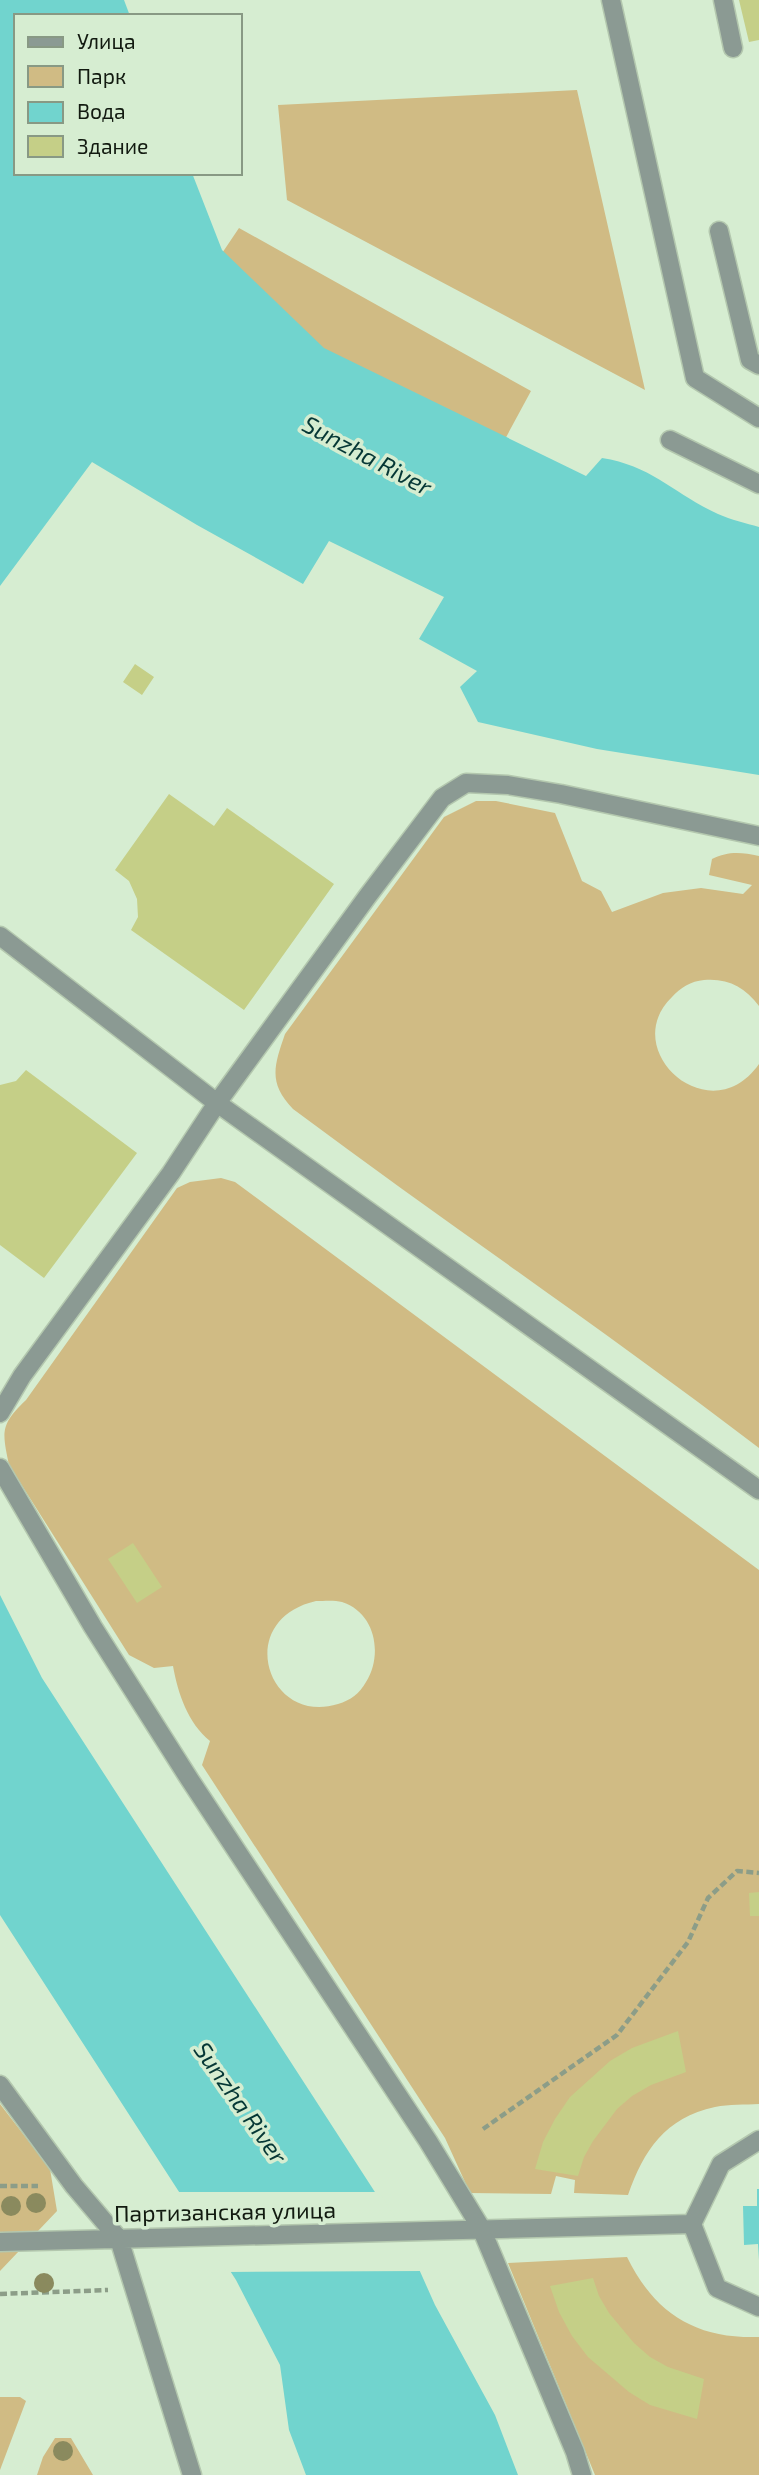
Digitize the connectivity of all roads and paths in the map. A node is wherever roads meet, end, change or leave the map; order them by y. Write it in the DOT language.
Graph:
graph roads {
  1 [pos="611,0"];
  2 [pos="723,0"];
  3 [pos="733,48"];
  4 [pos="719,231"];
  5 [pos="759,365"];
  6 [pos="759,418"];
  7 [pos="670,440"];
  8 [pos="759,484"];
  9 [pos="759,836"];
  10 [pos="0,936"];
  11 [pos="218,1103"];
  12 [pos="0,1413"];
  13 [pos="0,1468"];
  14 [pos="759,1490"];
  15 [pos="759,1873"];
  16 [pos="0,2085"];
  17 [pos="484,2129"];
  18 [pos="759,2140"];
  19 [pos="692,2224"];
  20 [pos="481,2228"];
  21 [pos="128,2239"];
  22 [pos="0,2242"];
  23 [pos="134,2289"];
  24 [pos="0,2294"];
  25 [pos="759,2307"];
  26 [pos="192,2475"];
  27 [pos="582,2475"];
  1 -- 6 [label="street"];
  2 -- 3 [label="street"];
  4 -- 5 [label="street"];
  7 -- 8 [label="street"];
  9 -- 11 [label="street"];
  10 -- 11 [label="street"];
  11 -- 12 [label="street"];
  11 -- 14 [label="street"];
  13 -- 20 [label="street"];
  15 -- 17 [label="path"];
  16 -- 21 [label="street"];
  18 -- 19 [label="street"];
  19 -- 20 [label="street, Партизанская улица"];
  19 -- 25 [label="street"];
  20 -- 21 [label="street, Партизанская улица"];
  20 -- 27 [label="street"];
  21 -- 22 [label="street, Партизанская улица"];
  21 -- 23 [label="street"];
  23 -- 24 [label="path"];
  23 -- 26 [label="street"];
}
